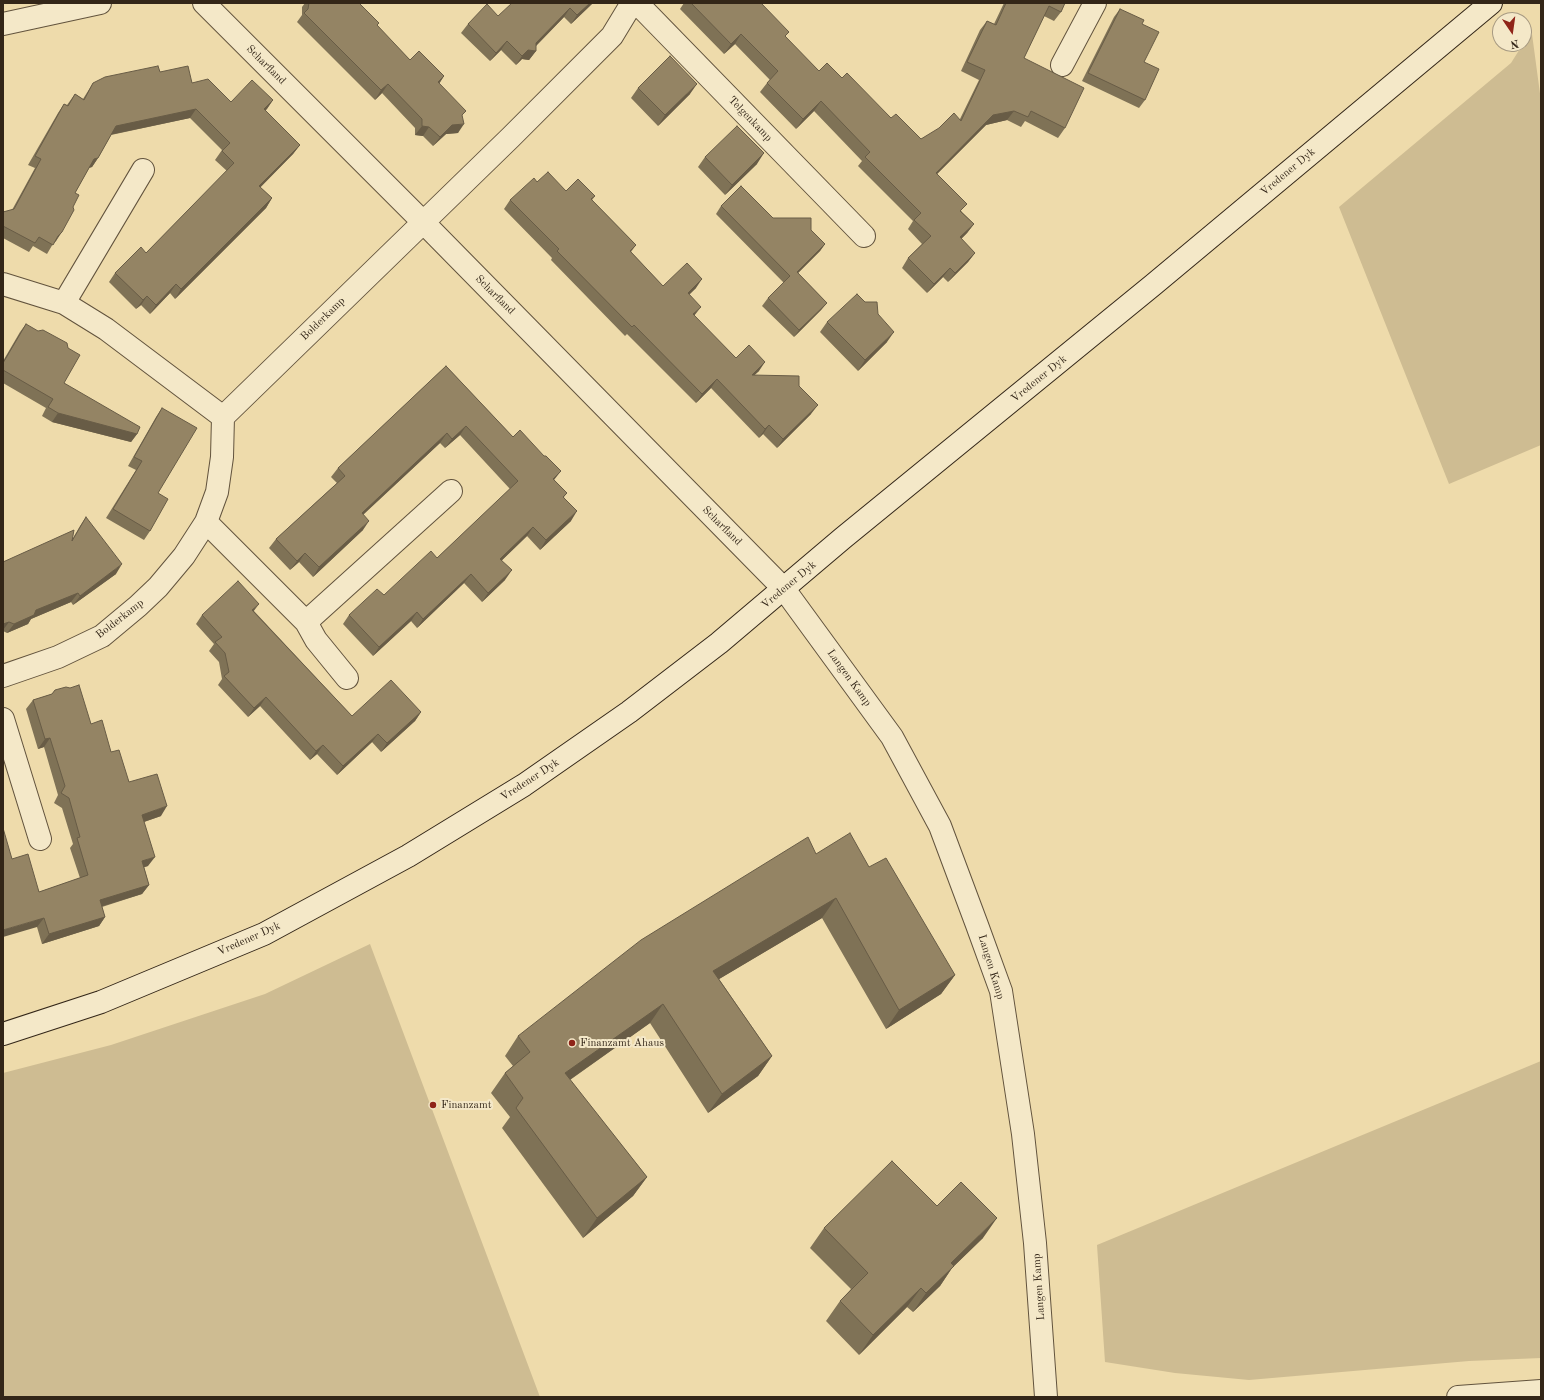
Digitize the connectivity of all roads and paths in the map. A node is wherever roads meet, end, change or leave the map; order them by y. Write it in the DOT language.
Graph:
graph roads {
  1 [pos="100,3"];
  2 [pos="204,3"];
  3 [pos="632,3"];
  4 [pos="637,3"];
  5 [pos="1094,3"];
  6 [pos="1491,3"];
  7 [pos="3,24"];
  8 [pos="1062,65"];
  9 [pos="143,170"];
  10 [pos="423,222"];
  11 [pos="864,236"];
  12 [pos="3,284"];
  13 [pos="64,303"];
  14 [pos="223,417"];
  15 [pos="451,491"];
  16 [pos="206,522"];
  17 [pos="784,589"];
  18 [pos="306,622"];
  19 [pos="3,676"];
  20 [pos="347,678"];
  21 [pos="3,719"];
  22 [pos="40,839"];
  23 [pos="3,1034"];
  24 [pos="1541,1391"];
  25 [pos="1046,1397"];
  26 [pos="1458,1397"];
  1 -- 7 [label="street"];
  2 -- 10 [label="street, Scharfland"];
  3 -- 10 [label="street"];
  4 -- 11 [label="street, Telgenkamp"];
  5 -- 8 [label="street"];
  6 -- 17 [label="street, Vredener Dyk"];
  9 -- 13 [label="street"];
  10 -- 14 [label="street, Bolderkamp"];
  10 -- 17 [label="street, Scharfland"];
  12 -- 13 [label="street"];
  13 -- 14 [label="street"];
  14 -- 16 [label="street, Bolderkamp"];
  15 -- 18 [label="street"];
  16 -- 18 [label="street"];
  16 -- 19 [label="street, Bolderkamp"];
  17 -- 23 [label="street, Vredener Dyk"];
  17 -- 25 [label="street, Langen Kamp"];
  18 -- 20 [label="street"];
  21 -- 22 [label="street"];
  24 -- 26 [label="street"];
}
